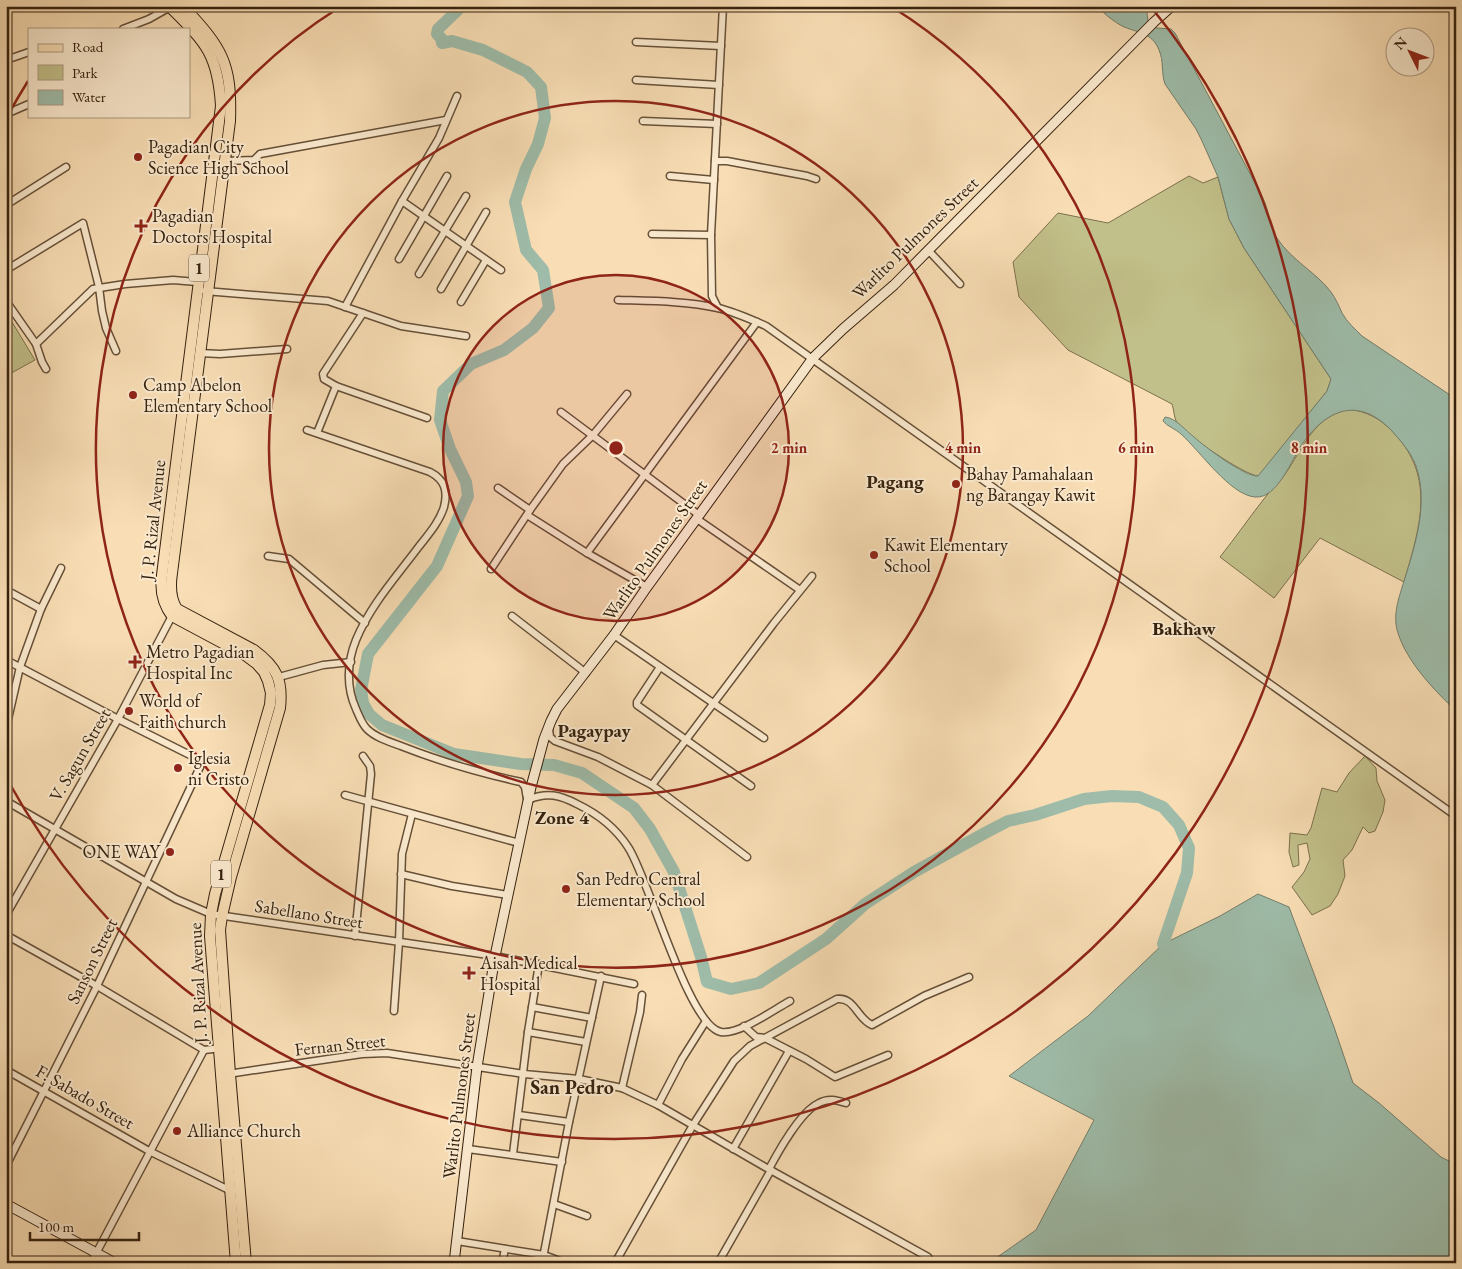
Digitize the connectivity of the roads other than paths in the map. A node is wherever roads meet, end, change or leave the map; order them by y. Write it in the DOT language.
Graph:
graph roads {
  1 [pos="183,6"];
  2 [pos="723,6"];
  3 [pos="1172,6"];
  4 [pos="170,7"];
  5 [pos="126,28"];
  6 [pos="636,42"];
  7 [pos="721,46"];
  8 [pos="28,52"];
  9 [pos="216,53"];
  10 [pos="6,60"];
  11 [pos="636,80"];
  12 [pos="719,85"];
  13 [pos="457,96"];
  14 [pos="28,104"];
  15 [pos="6,114"];
  16 [pos="225,120"];
  17 [pos="446,120"];
  18 [pos="642,121"];
  19 [pos="717,124"];
  20 [pos="715,161"];
  21 [pos="66,167"];
  22 [pos="220,167"];
  23 [pos="447,176"];
  24 [pos="670,176"];
  25 [pos="816,179"];
  26 [pos="714,180"];
  27 [pos="466,196"];
  28 [pos="402,201"];
  29 [pos="6,205"];
  30 [pos="486,212"];
  31 [pos="424,216"];
  32 [pos="445,231"];
  33 [pos="652,234"];
  34 [pos="711,235"];
  35 [pos="466,246"];
  36 [pos="928,250"];
  37 [pos="399,260"];
  38 [pos="486,260"];
  39 [pos="6,270"];
  40 [pos="501,270"];
  41 [pos="419,274"];
  42 [pos="960,284"];
  43 [pos="99,287"];
  44 [pos="200,288"];
  45 [pos="441,289"];
  46 [pos="618,300"];
  47 [pos="461,302"];
  48 [pos="7,304"];
  49 [pos="345,307"];
  50 [pos="718,308"];
  51 [pos="363,313"];
  52 [pos="758,322"];
  53 [pos="466,336"];
  54 [pos="36,344"];
  55 [pos="287,349"];
  56 [pos="116,351"];
  57 [pos="199,353"];
  58 [pos="812,358"];
  59 [pos="46,369"];
  60 [pos="336,386"];
  61 [pos="627,394"];
  62 [pos="188,403"];
  63 [pos="561,412"];
  64 [pos="427,418"];
  65 [pos="306,430"];
  66 [pos="317,433"];
  67 [pos="593,435"];
  68 [pos="644,476"];
  69 [pos="498,488"];
  70 [pos="528,512"];
  71 [pos="698,517"];
  72 [pos="587,553"];
  73 [pos="268,556"];
  74 [pos="61,568"];
  75 [pos="491,569"];
  76 [pos="812,576"];
  77 [pos="647,587"];
  78 [pos="6,590"];
  79 [pos="800,590"];
  80 [pos="40,609"];
  81 [pos="175,612"];
  82 [pos="512,616"];
  83 [pos="365,623"];
  84 [pos="614,635"];
  85 [pos="6,660"];
  86 [pos="350,662"];
  87 [pos="20,667"];
  88 [pos="660,667"];
  89 [pos="586,672"];
  90 [pos="279,677"];
  91 [pos="713,703"];
  92 [pos="118,719"];
  93 [pos="549,726"];
  94 [pos="6,728"];
  95 [pos="764,738"];
  96 [pos="686,740"];
  97 [pos="363,756"];
  98 [pos="256,775"];
  99 [pos="652,785"];
  100 [pos="751,786"];
  101 [pos="345,795"];
  102 [pos="6,801"];
  103 [pos="369,802"];
  104 [pos="528,803"];
  105 [pos="412,814"];
  106 [pos="1456,816"];
  107 [pos="55,829"];
  108 [pos="519,842"];
  109 [pos="747,857"];
  110 [pos="401,874"];
  111 [pos="147,882"];
  112 [pos="508,895"];
  113 [pos="6,915"];
  114 [pos="217,915"];
  115 [pos="6,935"];
  116 [pos="355,936"];
  117 [pos="399,942"];
  118 [pos="495,956"];
  119 [pos="539,964"];
  120 [pos="601,976"];
  121 [pos="969,976"];
  122 [pos="634,984"];
  123 [pos="97,986"];
  124 [pos="642,995"];
  125 [pos="790,1001"];
  126 [pos="532,1007"];
  127 [pos="394,1011"];
  128 [pos="592,1018"];
  129 [pos="706,1021"];
  130 [pos="744,1026"];
  131 [pos="528,1032"];
  132 [pos="765,1038"];
  133 [pos="586,1042"];
  134 [pos="223,1048"];
  135 [pos="204,1050"];
  136 [pos="789,1051"];
  137 [pos="888,1055"];
  138 [pos="477,1067"];
  139 [pos="6,1070"];
  140 [pos="524,1074"];
  141 [pos="225,1075"];
  142 [pos="579,1080"];
  143 [pos="622,1088"];
  144 [pos="43,1090"];
  145 [pos="846,1103"];
  146 [pos="658,1105"];
  147 [pos="519,1116"];
  148 [pos="569,1122"];
  149 [pos="693,1125"];
  150 [pos="229,1128"];
  151 [pos="468,1149"];
  152 [pos="734,1149"];
  153 [pos="149,1150"];
  154 [pos="513,1154"];
  155 [pos="562,1162"];
  156 [pos="6,1166"];
  157 [pos="770,1170"];
  158 [pos="240,1189"];
  159 [pos="229,1190"];
  160 [pos="6,1204"];
  161 [pos="554,1204"];
  162 [pos="587,1216"];
  163 [pos="457,1241"];
  164 [pos="505,1249"];
  165 [pos="96,1252"];
  166 [pos="544,1255"];
  167 [pos="91,1263"];
  168 [pos="115,1263"];
  169 [pos="236,1263"];
  170 [pos="246,1263"];
  171 [pos="454,1263"];
  172 [pos="502,1263"];
  173 [pos="542,1263"];
  174 [pos="565,1263"];
  175 [pos="615,1263"];
  176 [pos="718,1263"];
  177 [pos="932,1263"];
  1 -- 9 [label="main road, J. P. Rizal Avenue / 1"];
  2 -- 7 [label="street"];
  3 -- 36 [label="street, Warlito Pulmones Street"];
  4 -- 5 [label="street"];
  4 -- 9 [label="main road, J. P. Rizal Avenue / 1"];
  6 -- 7 [label="street"];
  7 -- 12 [label="street"];
  8 -- 10 [label="street"];
  9 -- 16 [label="main road, J. P. Rizal Avenue / 1"];
  11 -- 12 [label="street"];
  12 -- 19 [label="street"];
  13 -- 17 [label="street"];
  14 -- 15 [label="street"];
  16 -- 22 [label="main road, J. P. Rizal Avenue / 1"];
  16 -- 22 [label="main road, J. P. Rizal Avenue / 1"];
  17 -- 22 [label="street"];
  17 -- 28 [label="street"];
  18 -- 19 [label="street"];
  19 -- 20 [label="street"];
  20 -- 25 [label="street"];
  20 -- 26 [label="street"];
  21 -- 29 [label="street"];
  22 -- 44 [label="main road, J. P. Rizal Avenue / 1"];
  23 -- 31 [label="street"];
  24 -- 26 [label="street"];
  26 -- 34 [label="street"];
  27 -- 32 [label="street"];
  28 -- 31 [label="street"];
  28 -- 49 [label="street"];
  30 -- 35 [label="street"];
  31 -- 32 [label="street"];
  31 -- 37 [label="street"];
  32 -- 35 [label="street"];
  32 -- 41 [label="street"];
  33 -- 34 [label="street"];
  34 -- 50 [label="street"];
  35 -- 38 [label="street"];
  35 -- 45 [label="street"];
  36 -- 42 [label="street"];
  36 -- 58 [label="street, Warlito Pulmones Street"];
  38 -- 40 [label="street"];
  38 -- 47 [label="street"];
  39 -- 43 [label="street"];
  43 -- 44 [label="street"];
  43 -- 54 [label="street"];
  43 -- 56 [label="street"];
  44 -- 49 [label="street"];
  44 -- 57 [label="main road, J. P. Rizal Avenue / 1"];
  44 -- 62 [label="main road, J. P. Rizal Avenue / 1"];
  46 -- 50 [label="street"];
  48 -- 54 [label="street"];
  49 -- 51 [label="street"];
  50 -- 52 [label="street"];
  51 -- 53 [label="street"];
  51 -- 60 [label="street"];
  52 -- 58 [label="street"];
  52 -- 68 [label="street"];
  54 -- 59 [label="street"];
  55 -- 57 [label="street"];
  57 -- 62 [label="main road, J. P. Rizal Avenue / 1"];
  58 -- 71 [label="street, Warlito Pulmones Street"];
  58 -- 106 [label="street"];
  60 -- 64 [label="street"];
  60 -- 66 [label="street"];
  61 -- 67 [label="street"];
  62 -- 81 [label="main road, J. P. Rizal Avenue / 1"];
  63 -- 67 [label="street"];
  65 -- 66 [label="street"];
  66 -- 83 [label="street"];
  67 -- 68 [label="street"];
  67 -- 70 [label="street"];
  68 -- 71 [label="street"];
  68 -- 72 [label="street"];
  69 -- 70 [label="street"];
  70 -- 72 [label="street"];
  70 -- 75 [label="street"];
  71 -- 77 [label="street, Warlito Pulmones Street"];
  71 -- 79 [label="street"];
  72 -- 77 [label="street"];
  73 -- 83 [label="street"];
  74 -- 80 [label="street"];
  76 -- 79 [label="street"];
  77 -- 84 [label="street, Warlito Pulmones Street"];
  78 -- 80 [label="street"];
  79 -- 91 [label="street"];
  80 -- 87 [label="street"];
  81 -- 90 [label="main road"];
  81 -- 92 [label="street, V. Sagun Street"];
  81 -- 98 [label="main road, J. P. Rizal Avenue / 1"];
  82 -- 89 [label="street"];
  83 -- 86 [label="street"];
  84 -- 88 [label="street"];
  84 -- 89 [label="street, Warlito Pulmones Street"];
  85 -- 87 [label="street"];
  86 -- 90 [label="street"];
  86 -- 104 [label="street"];
  87 -- 92 [label="street"];
  87 -- 94 [label="street"];
  88 -- 91 [label="street"];
  88 -- 96 [label="street"];
  89 -- 93 [label="street, Warlito Pulmones Street"];
  90 -- 98 [label="main road, J. P. Rizal Avenue / 1"];
  91 -- 95 [label="street"];
  91 -- 96 [label="street"];
  92 -- 107 [label="street, V. Sagun Street"];
  92 -- 111 [label="street, Sanson Street"];
  93 -- 99 [label="street"];
  93 -- 104 [label="street, Warlito Pulmones Street"];
  96 -- 99 [label="street"];
  96 -- 100 [label="street"];
  97 -- 103 [label="street"];
  98 -- 114 [label="main road, J. P. Rizal Avenue / 1"];
  99 -- 109 [label="street"];
  101 -- 103 [label="street"];
  102 -- 107 [label="street, Sabellano Street"];
  103 -- 105 [label="street"];
  103 -- 116 [label="street"];
  104 -- 108 [label="street, Warlito Pulmones Street"];
  104 -- 129 [label="street"];
  105 -- 108 [label="street"];
  105 -- 110 [label="street"];
  107 -- 111 [label="street, Sabellano Street"];
  107 -- 113 [label="street, V. Sagun Street"];
  108 -- 112 [label="street, Warlito Pulmones Street"];
  110 -- 112 [label="street"];
  110 -- 117 [label="street"];
  111 -- 114 [label="street, Sabellano Street"];
  111 -- 123 [label="street, Sanson Street"];
  112 -- 118 [label="street, Warlito Pulmones Street"];
  114 -- 116 [label="street, Sabellano Street"];
  114 -- 134 [label="main road, J. P. Rizal Avenue / 1"];
  115 -- 123 [label="street"];
  116 -- 117 [label="street, Sabellano Street"];
  117 -- 118 [label="street, Sabellano Street"];
  117 -- 127 [label="street"];
  118 -- 119 [label="street, Sabellano Street"];
  118 -- 138 [label="street, Warlito Pulmones Street"];
  119 -- 120 [label="street, Sabellano Street"];
  119 -- 126 [label="street"];
  120 -- 122 [label="street, Sabellano Street"];
  120 -- 128 [label="street"];
  121 -- 132 [label="street"];
  123 -- 135 [label="street"];
  123 -- 144 [label="street, Sanson Street"];
  124 -- 143 [label="street"];
  125 -- 130 [label="street"];
  126 -- 128 [label="street"];
  126 -- 131 [label="street"];
  128 -- 133 [label="street"];
  129 -- 130 [label="street"];
  129 -- 146 [label="street"];
  130 -- 132 [label="street"];
  131 -- 133 [label="street"];
  131 -- 140 [label="street"];
  132 -- 136 [label="street"];
  132 -- 149 [label="street"];
  133 -- 142 [label="street"];
  134 -- 135 [label="street"];
  134 -- 141 [label="main road, J. P. Rizal Avenue / 1"];
  135 -- 153 [label="street"];
  136 -- 137 [label="street"];
  136 -- 152 [label="street"];
  138 -- 140 [label="street, Fernan Street"];
  138 -- 141 [label="street, Fernan Street"];
  138 -- 151 [label="street, Warlito Pulmones Street"];
  139 -- 144 [label="street, F. Sabado Street"];
  140 -- 142 [label="street, Fernan Street"];
  140 -- 147 [label="street"];
  141 -- 150 [label="main road, J. P. Rizal Avenue / 1"];
  142 -- 143 [label="street, Fernan Street"];
  142 -- 148 [label="street"];
  143 -- 146 [label="street, Fernan Street"];
  144 -- 153 [label="street, F. Sabado Street"];
  144 -- 156 [label="street, Sanson Street"];
  145 -- 157 [label="street"];
  146 -- 149 [label="street, Fernan Street"];
  147 -- 148 [label="street"];
  147 -- 154 [label="street"];
  148 -- 155 [label="street"];
  149 -- 152 [label="street, Fernan Street"];
  149 -- 175 [label="street"];
  150 -- 158 [label="main road, J. P. Rizal Avenue / 1"];
  150 -- 159 [label="main road, J. P. Rizal Avenue / 1"];
  151 -- 154 [label="street"];
  151 -- 163 [label="street, Warlito Pulmones Street"];
  152 -- 157 [label="street, Fernan Street"];
  153 -- 159 [label="street, F. Sabado Street"];
  153 -- 165 [label="street"];
  154 -- 155 [label="street"];
  155 -- 161 [label="street"];
  157 -- 176 [label="street"];
  157 -- 177 [label="street, Fernan Street"];
  158 -- 159 [label="street"];
  158 -- 170 [label="main road, J. P. Rizal Avenue / 1"];
  159 -- 169 [label="main road, J. P. Rizal Avenue / 1"];
  160 -- 165 [label="street"];
  161 -- 162 [label="street"];
  161 -- 166 [label="street"];
  163 -- 164 [label="street"];
  163 -- 171 [label="street, Warlito Pulmones Street"];
  164 -- 166 [label="street"];
  164 -- 172 [label="street"];
  165 -- 167 [label="street"];
  165 -- 168 [label="street"];
  166 -- 173 [label="street"];
  166 -- 174 [label="street"];
}
